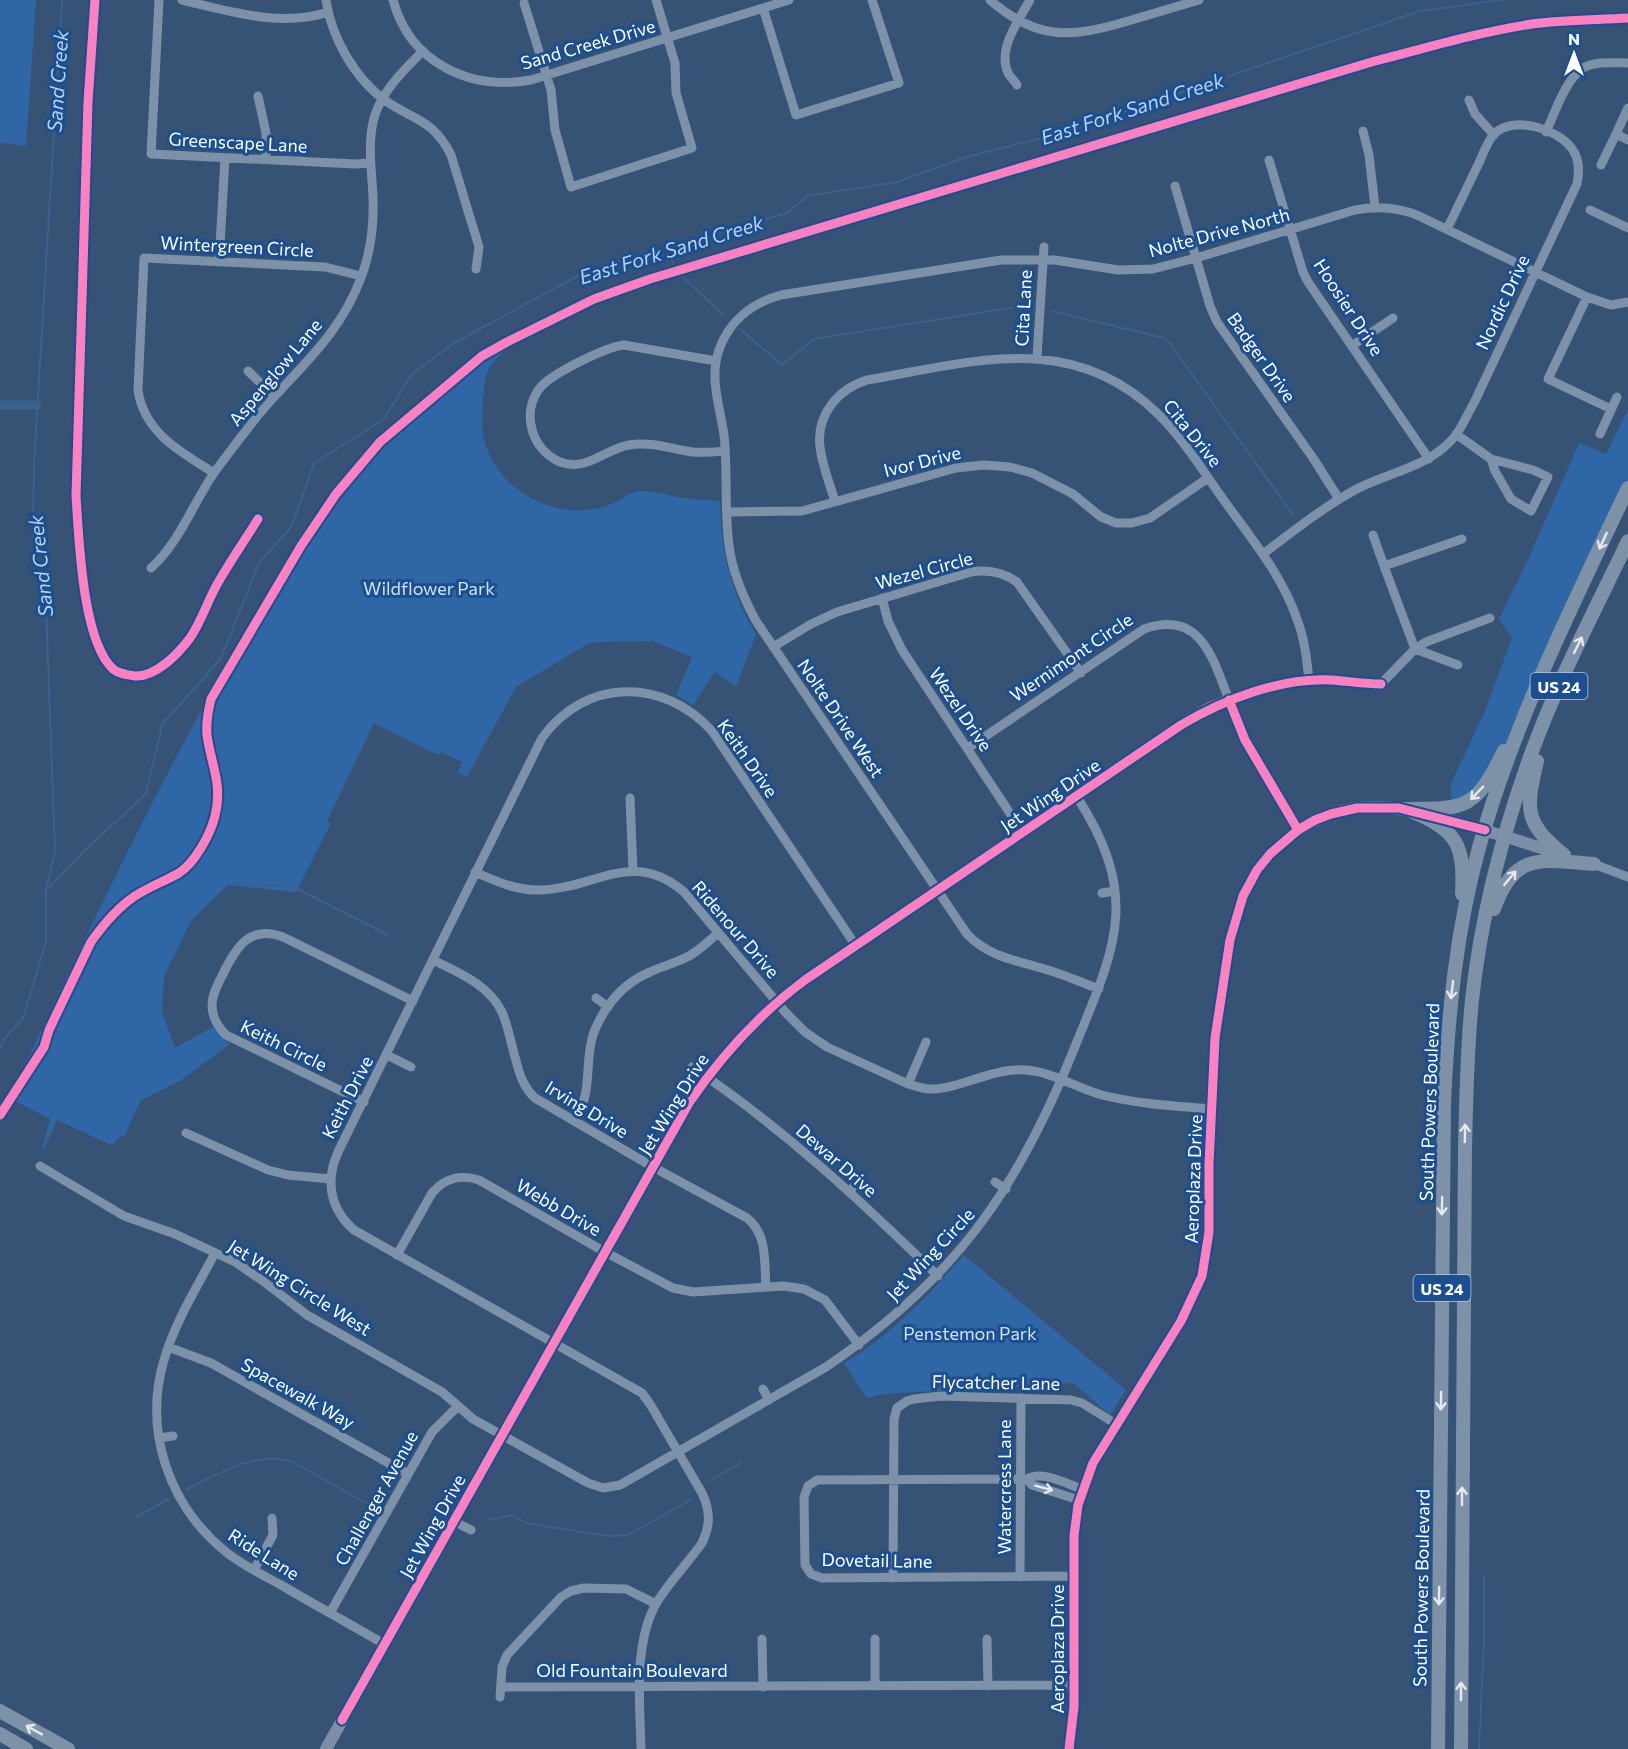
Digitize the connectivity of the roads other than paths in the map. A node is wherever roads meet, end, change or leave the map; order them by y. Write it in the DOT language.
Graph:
graph roads {
  1 [pos="159,0"];
  2 [pos="182,0"];
  3 [pos="326,0"];
  4 [pos="393,0"];
  5 [pos="656,0"];
  6 [pos="789,0"];
  7 [pos="872,0"];
  8 [pos="990,0"];
  9 [pos="1030,0"];
  10 [pos="1199,0"];
  11 [pos="524,3"];
  12 [pos="763,8"];
  13 [pos="328,12"];
  14 [pos="1018,21"];
  15 [pos="668,38"];
  16 [pos="423,51"];
  17 [pos="1628,63"];
  18 [pos="546,75"];
  19 [pos="1017,85"];
  20 [pos="258,96"];
  21 [pos="382,99"];
  22 [pos="1469,100"];
  23 [pos="1628,108"];
  24 [pos="1363,131"];
  25 [pos="1546,132"];
  26 [pos="1616,134"];
  27 [pos="1494,135"];
  28 [pos="1628,140"];
  29 [pos="225,158"];
  30 [pos="266,159"];
  31 [pos="1269,160"];
  32 [pos="370,163"];
  33 [pos="1601,165"];
  34 [pos="1175,186"];
  35 [pos="1375,207"];
  36 [pos="1590,210"];
  37 [pos="1628,228"];
  38 [pos="1447,229"];
  39 [pos="1290,230"];
  40 [pos="1044,247"];
  41 [pos="1197,258"];
  42 [pos="1043,260"];
  43 [pos="219,262"];
  44 [pos="476,269"];
  45 [pos="1535,272"];
  46 [pos="361,276"];
  47 [pos="1587,297"];
  48 [pos="1628,302"];
  49 [pos="1393,318"];
  50 [pos="1353,345"];
  51 [pos="1037,358"];
  52 [pos="716,361"];
  53 [pos="248,371"];
  54 [pos="274,396"];
  55 [pos="1617,397"];
  56 [pos="1611,409"];
  57 [pos="1456,434"];
  58 [pos="1600,434"];
  59 [pos="725,451"];
  60 [pos="1429,459"];
  61 [pos="1491,459"];
  62 [pos="214,473"];
  63 [pos="1208,478"];
  64 [pos="1628,488"];
  65 [pos="1339,499"];
  66 [pos="835,502"];
  67 [pos="727,512"];
  68 [pos="1373,535"];
  69 [pos="1462,539"];
  70 [pos="1628,541"];
  71 [pos="1263,554"];
  72 [pos="1384,566"];
  73 [pos="151,568"];
  74 [pos="882,598"];
  75 [pos="1490,618"];
  76 [pos="773,647"];
  77 [pos="1415,649"];
  78 [pos="1458,665"];
  79 [pos="1081,673"];
  80 [pos="1309,681"];
  81 [pos="1560,684"];
  82 [pos="1536,687"];
  83 [pos="1229,700"];
  84 [pos="968,748"];
  85 [pos="1077,796"];
  86 [pos="630,798"];
  87 [pos="1405,809"];
  88 [pos="1298,830"];
  89 [pos="1485,830"];
  90 [pos="1023,833"];
  91 [pos="1504,837"];
  92 [pos="1564,855"];
  93 [pos="1594,864"];
  94 [pos="633,871"];
  95 [pos="475,872"];
  96 [pos="1628,877"];
  97 [pos="937,890"];
  98 [pos="1115,891"];
  99 [pos="1102,893"];
  100 [pos="718,933"];
  101 [pos="856,946"];
  102 [pos="1456,959"];
  103 [pos="433,960"];
  104 [pos="1476,972"];
  105 [pos="1099,989"];
  106 [pos="596,998"];
  107 [pos="413,1001"];
  108 [pos="777,1002"];
  109 [pos="608,1007"];
  110 [pos="926,1042"];
  111 [pos="387,1055"];
  112 [pos="411,1067"];
  113 [pos="692,1067"];
  114 [pos="707,1077"];
  115 [pos="1062,1079"];
  116 [pos="908,1084"];
  117 [pos="364,1102"];
  118 [pos="1211,1109"];
  119 [pos="574,1121"];
  120 [pos="186,1133"];
  121 [pos="40,1166"];
  122 [pos="652,1167"];
  123 [pos="330,1179"];
  124 [pos="858,1180"];
  125 [pos="995,1182"];
  126 [pos="1006,1189"];
  127 [pos="850,1191"];
  128 [pos="605,1252"];
  129 [pos="215,1253"];
  130 [pos="397,1255"];
  131 [pos="938,1275"];
  132 [pos="766,1287"];
  133 [pos="553,1343"];
  134 [pos="859,1345"];
  135 [pos="168,1347"];
  136 [pos="763,1389"];
  137 [pos="1021,1398"];
  138 [pos="769,1400"];
  139 [pos="458,1406"];
  140 [pos="1116,1424"];
  141 [pos="502,1435"];
  142 [pos="172,1436"];
  143 [pos="159,1438"];
  144 [pos="677,1452"];
  145 [pos="408,1474"];
  146 [pos="1024,1478"];
  147 [pos="893,1479"];
  148 [pos="1082,1489"];
  149 [pos="1079,1500"];
  150 [pos="272,1518"];
  151 [pos="453,1521"];
  152 [pos="471,1530"];
  153 [pos="254,1570"];
  154 [pos="1074,1576"];
  155 [pos="1020,1577"];
  156 [pos="892,1578"];
  157 [pos="656,1604"];
  158 [pos="330,1613"];
  159 [pos="762,1639"];
  160 [pos="875,1639"];
  161 [pos="987,1639"];
  162 [pos="384,1644"];
  163 [pos="1074,1685"];
  164 [pos="875,1686"];
  165 [pos="988,1686"];
  166 [pos="763,1687"];
  167 [pos="640,1688"];
  168 [pos="0,1711"];
  169 [pos="0,1734"];
  170 [pos="26,1749"];
  171 [pos="68,1749"];
  172 [pos="326,1749"];
  173 [pos="641,1749"];
  174 [pos="1070,1749"];
  175 [pos="1438,1749"];
  176 [pos="1461,1749"];
  1 -- 29 [label="street, Greenscape Lane"];
  2 -- 13 [label="street"];
  3 -- 13 [label="street"];
  4 -- 16 [label="street, Sand Creek Drive"];
  5 -- 15 [label="street"];
  6 -- 12 [label="street, Sand Creek Drive"];
  7 -- 12 [label="street"];
  8 -- 14 [label="street"];
  9 -- 14 [label="street"];
  10 -- 14 [label="street"];
  11 -- 18 [label="street"];
  12 -- 15 [label="street, Sand Creek Drive"];
  13 -- 21 [label="street"];
  14 -- 19 [label="street"];
  15 -- 18 [label="street, Sand Creek Drive"];
  15 -- 18 [label="street"];
  16 -- 18 [label="street, Sand Creek Drive"];
  16 -- 21 [label="street, Aspenglow Lane"];
  17 -- 25 [label="street"];
  20 -- 30 [label="street"];
  21 -- 32 [label="street, Aspenglow Lane"];
  21 -- 44 [label="street"];
  22 -- 27 [label="street"];
  23 -- 26 [label="street"];
  24 -- 35 [label="street"];
  25 -- 27 [label="street, Nordic Drive"];
  25 -- 45 [label="street, Nordic Drive"];
  26 -- 28 [label="street"];
  26 -- 33 [label="street"];
  27 -- 38 [label="street"];
  29 -- 30 [label="street, Greenscape Lane"];
  29 -- 43 [label="street"];
  30 -- 32 [label="street, Greenscape Lane"];
  31 -- 39 [label="street, Hoosier Drive"];
  32 -- 46 [label="street, Aspenglow Lane"];
  34 -- 41 [label="street, Badger Drive"];
  35 -- 38 [label="street, Nolte Drive North"];
  35 -- 39 [label="street, Nolte Drive North"];
  36 -- 37 [label="street"];
  38 -- 45 [label="street, Nolte Drive North"];
  39 -- 41 [label="street, Nolte Drive North"];
  39 -- 50 [label="street, Hoosier Drive"];
  40 -- 42 [label="street, Cita Lane"];
  41 -- 42 [label="street, Nolte Drive North"];
  41 -- 65 [label="street, Badger Drive"];
  42 -- 51 [label="street, Cita Lane"];
  42 -- 52 [label="street, Nolte Drive North"];
  43 -- 46 [label="street, Wintergreen Circle"];
  43 -- 62 [label="street, Wintergreen Circle"];
  45 -- 47 [label="street, Nolte Drive North"];
  45 -- 57 [label="street, Nordic Drive"];
  46 -- 54 [label="street, Aspenglow Lane"];
  47 -- 48 [label="street, Nolte Drive North"];
  47 -- 56 [label="street"];
  49 -- 50 [label="street"];
  50 -- 60 [label="street, Hoosier Drive"];
  51 -- 63 [label="street, Cita Drive"];
  51 -- 66 [label="street, Cita Drive"];
  52 -- 59 [label="street, Nolte Drive West"];
  52 -- 59 [label="street"];
  53 -- 54 [label="street"];
  54 -- 62 [label="street, Aspenglow Lane"];
  55 -- 56 [label="street"];
  56 -- 58 [label="street"];
  57 -- 60 [label="street, Nordic Drive"];
  57 -- 61 [label="street"];
  59 -- 67 [label="street, Nolte Drive West"];
  60 -- 65 [label="street, Nordic Drive"];
  61 -- 61 [label="street"];
  62 -- 73 [label="street, Aspenglow Lane"];
  63 -- 66 [label="street, Ivor Drive"];
  63 -- 71 [label="street, Cita Drive"];
  64 -- 82 [label="highway, South Powers Boulevard / US 24, one-way"];
  65 -- 71 [label="street, Nordic Drive"];
  66 -- 67 [label="street, Ivor Drive"];
  67 -- 76 [label="street, Nolte Drive West"];
  68 -- 72 [label="street"];
  69 -- 72 [label="street"];
  81 -- 70 [label="highway, South Powers Boulevard / US 24, one-way"];
  71 -- 80 [label="street, Cita Drive"];
  72 -- 77 [label="street"];
  74 -- 76 [label="street, Wezel Circle"];
  74 -- 79 [label="street, Wezel Circle"];
  74 -- 84 [label="street, Wezel Drive"];
  75 -- 77 [label="street"];
  76 -- 97 [label="street, Nolte Drive West"];
  77 -- 78 [label="street"];
  77 -- 80 [label="street, Jet Wing Drive"];
  79 -- 83 [label="street, Wernimont Circle"];
  79 -- 84 [label="street, Wernimont Circle"];
  80 -- 83 [label="street, Jet Wing Drive"];
  81 -- 91 [label="highway, South Powers Boulevard / US 24"];
  81 -- 92 [label="highway"];
  82 -- 87 [label="highway, one-way"];
  82 -- 89 [label="highway, South Powers Boulevard / US 24"];
  83 -- 85 [label="main road, Jet Wing Drive"];
  83 -- 88 [label="main road, Wernimont Circle"];
  84 -- 90 [label="street, Wezel Drive"];
  85 -- 90 [label="main road, Jet Wing Drive"];
  85 -- 98 [label="street, Jet Wing Circle"];
  86 -- 94 [label="street"];
  87 -- 88 [label="main road, Aeroplaza Drive"];
  87 -- 89 [label="main road, Aeroplaza Drive"];
  87 -- 102 [label="highway"];
  88 -- 118 [label="street, Aeroplaza Drive"];
  89 -- 91 [label="main road, Aeroplaza Drive"];
  89 -- 102 [label="highway, South Powers Boulevard / US 24"];
  90 -- 97 [label="main road, Jet Wing Drive"];
  91 -- 92 [label="main road, Aeroplaza Drive"];
  91 -- 104 [label="highway, South Powers Boulevard / US 24"];
  92 -- 93 [label="street, Aeroplaza Drive"];
  93 -- 96 [label="street, Aeroplaza Drive"];
  104 -- 93 [label="highway, one-way"];
  94 -- 95 [label="street, Ridenour Drive"];
  94 -- 100 [label="street, Ridenour Drive"];
  95 -- 101 [label="street, Keith Drive"];
  95 -- 103 [label="street, Keith Drive"];
  97 -- 101 [label="main road, Jet Wing Drive"];
  97 -- 105 [label="street, Nolte Drive West"];
  98 -- 99 [label="street"];
  98 -- 105 [label="street, Jet Wing Circle"];
  100 -- 108 [label="street, Ridenour Drive"];
  100 -- 109 [label="street"];
  101 -- 108 [label="main road, Jet Wing Drive"];
  102 -- 175 [label="highway, South Powers Boulevard / US 24, one-way"];
  103 -- 107 [label="street, Keith Drive"];
  103 -- 119 [label="street, Irving Drive"];
  176 -- 104 [label="highway, South Powers Boulevard / US 24, one-way"];
  105 -- 115 [label="street, Jet Wing Circle"];
  106 -- 109 [label="street"];
  107 -- 111 [label="street, Keith Drive"];
  107 -- 117 [label="street, Keith Circle"];
  108 -- 114 [label="main road, Jet Wing Drive"];
  108 -- 116 [label="street, Ridenour Drive"];
  109 -- 119 [label="street"];
  110 -- 116 [label="street"];
  111 -- 112 [label="street"];
  111 -- 117 [label="street, Keith Drive"];
  113 -- 114 [label="street, Dewar Drive"];
  114 -- 122 [label="main road, Jet Wing Drive"];
  114 -- 127 [label="street, Dewar Drive"];
  115 -- 116 [label="street, Ridenour Drive"];
  115 -- 118 [label="street, Ridenour Drive"];
  115 -- 126 [label="street, Jet Wing Circle"];
  117 -- 123 [label="street, Keith Drive"];
  118 -- 140 [label="street, Aeroplaza Drive"];
  119 -- 122 [label="street, Irving Drive"];
  120 -- 123 [label="street"];
  121 -- 129 [label="street, Jet Wing Circle West"];
  122 -- 128 [label="main road, Jet Wing Drive"];
  122 -- 132 [label="street, Irving Drive"];
  123 -- 130 [label="street, Keith Drive"];
  124 -- 127 [label="street"];
  125 -- 126 [label="street"];
  126 -- 131 [label="street, Jet Wing Circle"];
  127 -- 131 [label="street, Dewar Drive"];
  128 -- 130 [label="street, Webb Drive"];
  128 -- 132 [label="street, Webb Drive"];
  128 -- 133 [label="main road, Jet Wing Drive"];
  129 -- 135 [label="street, Ride Lane"];
  129 -- 139 [label="street, Jet Wing Circle West"];
  130 -- 133 [label="street, Keith Drive"];
  131 -- 134 [label="street, Jet Wing Circle"];
  132 -- 134 [label="street, Webb Drive"];
  133 -- 141 [label="main road, Jet Wing Drive"];
  133 -- 144 [label="street, Keith Drive"];
  134 -- 138 [label="street, Jet Wing Circle"];
  135 -- 143 [label="street, Ride Lane"];
  135 -- 145 [label="street, Spacewalk Way"];
  136 -- 138 [label="street"];
  137 -- 140 [label="street, Flycatcher Lane"];
  137 -- 146 [label="street, Watercress Lane"];
  137 -- 147 [label="street, Flycatcher Lane"];
  138 -- 144 [label="street, Jet Wing Circle"];
  139 -- 141 [label="street, Jet Wing Circle West"];
  139 -- 145 [label="street, Challenger Avenue"];
  140 -- 148 [label="street, Aeroplaza Drive"];
  141 -- 144 [label="street, Jet Wing Circle"];
  141 -- 151 [label="main road, Jet Wing Drive"];
  142 -- 143 [label="street"];
  143 -- 153 [label="street, Ride Lane"];
  144 -- 157 [label="street, Keith Drive"];
  145 -- 158 [label="street, Challenger Avenue"];
  146 -- 147 [label="street, Dovetail Lane"];
  146 -- 148 [label="street, Dovetail Lane"];
  146 -- 149 [label="street, Dovetail Lane, one-way"];
  146 -- 155 [label="street, Watercress Lane"];
  147 -- 156 [label="street, Flycatcher Lane"];
  147 -- 156 [label="street, Dovetail Lane"];
  148 -- 149 [label="street, Aeroplaza Drive"];
  149 -- 154 [label="street, Aeroplaza Drive"];
  150 -- 153 [label="street"];
  151 -- 152 [label="street"];
  151 -- 162 [label="main road, Jet Wing Drive"];
  153 -- 158 [label="street, Ride Lane"];
  154 -- 155 [label="street, Dovetail Lane"];
  154 -- 163 [label="street, Aeroplaza Drive"];
  155 -- 156 [label="street, Dovetail Lane"];
  157 -- 167 [label="street, Keith Drive"];
  157 -- 167 [label="street, Old Fountain Boulevard"];
  158 -- 162 [label="street, Ride Lane"];
  159 -- 166 [label="street"];
  160 -- 164 [label="street"];
  161 -- 165 [label="street"];
  162 -- 172 [label="main road, Jet Wing Drive"];
  163 -- 165 [label="street, Old Fountain Boulevard"];
  163 -- 174 [label="street, Aeroplaza Drive"];
  164 -- 165 [label="street, Old Fountain Boulevard"];
  164 -- 166 [label="street, Old Fountain Boulevard"];
  166 -- 167 [label="street, Old Fountain Boulevard"];
  167 -- 173 [label="street, Keith Drive"];
  171 -- 168 [label="highway, one-way"];
  169 -- 170 [label="highway"];
}
